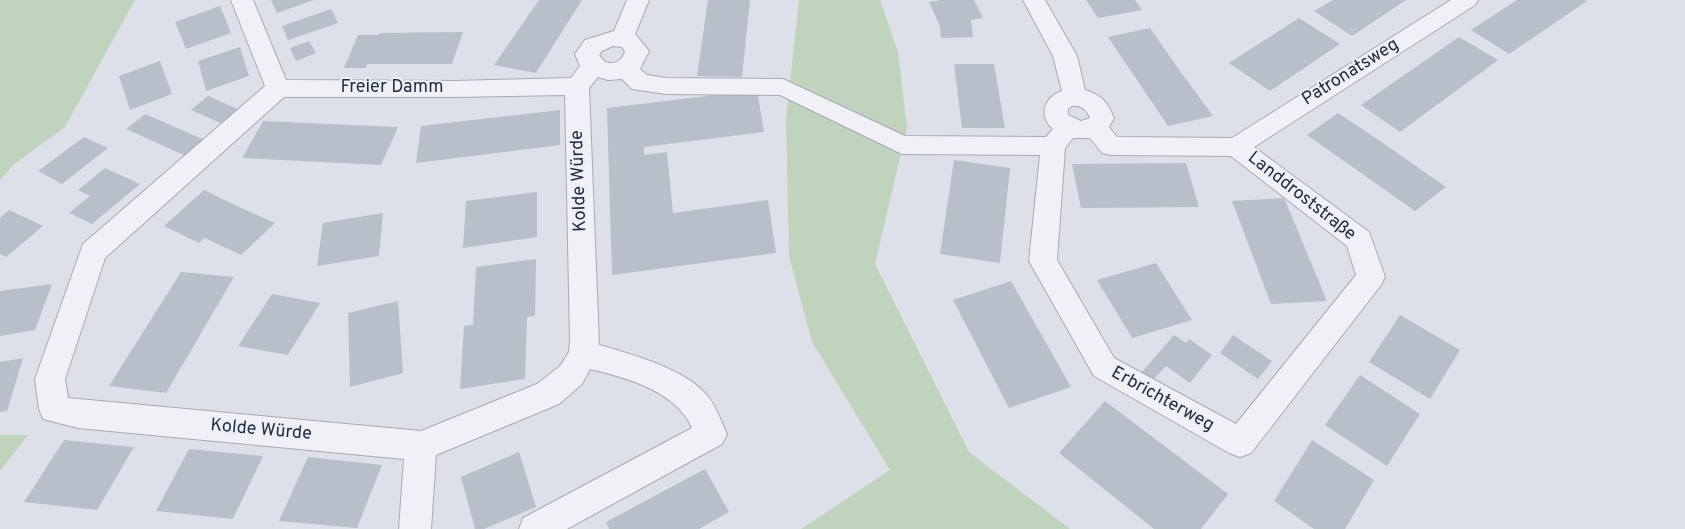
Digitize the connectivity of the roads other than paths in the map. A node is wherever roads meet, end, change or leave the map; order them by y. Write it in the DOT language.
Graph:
graph roads {
  1 [pos="242,0"];
  2 [pos="638,0"];
  3 [pos="1034,0"];
  4 [pos="1467,0"];
  5 [pos="622,38"];
  6 [pos="624,68"];
  7 [pos="585,77"];
  8 [pos="278,88"];
  9 [pos="1075,97"];
  10 [pos="1072,134"];
  11 [pos="1236,147"];
  12 [pos="583,354"];
  13 [pos="1240,443"];
  14 [pos="421,446"];
  15 [pos="415,529"];
  16 [pos="535,529"];
  1 -- 8 [label="street"];
  2 -- 5 [label="street"];
  3 -- 9 [label="street"];
  4 -- 11 [label="street, Patronatsweg"];
  5 -- 6 [label="street"];
  5 -- 7 [label="street, Kolde Würde"];
  6 -- 7 [label="street, Freier Damm"];
  6 -- 10 [label="street"];
  7 -- 8 [label="street, Freier Damm"];
  7 -- 12 [label="street, Kolde Würde"];
  8 -- 14 [label="street, Kolde Würde"];
  9 -- 10 [label="street"];
  9 -- 10 [label="street"];
  10 -- 11 [label="street, Landdroststraße"];
  10 -- 13 [label="street, Erbrichterweg"];
  11 -- 13 [label="street, Landdroststraße"];
  12 -- 14 [label="street, Kolde Würde"];
  12 -- 16 [label="street"];
  14 -- 15 [label="street"];
}
